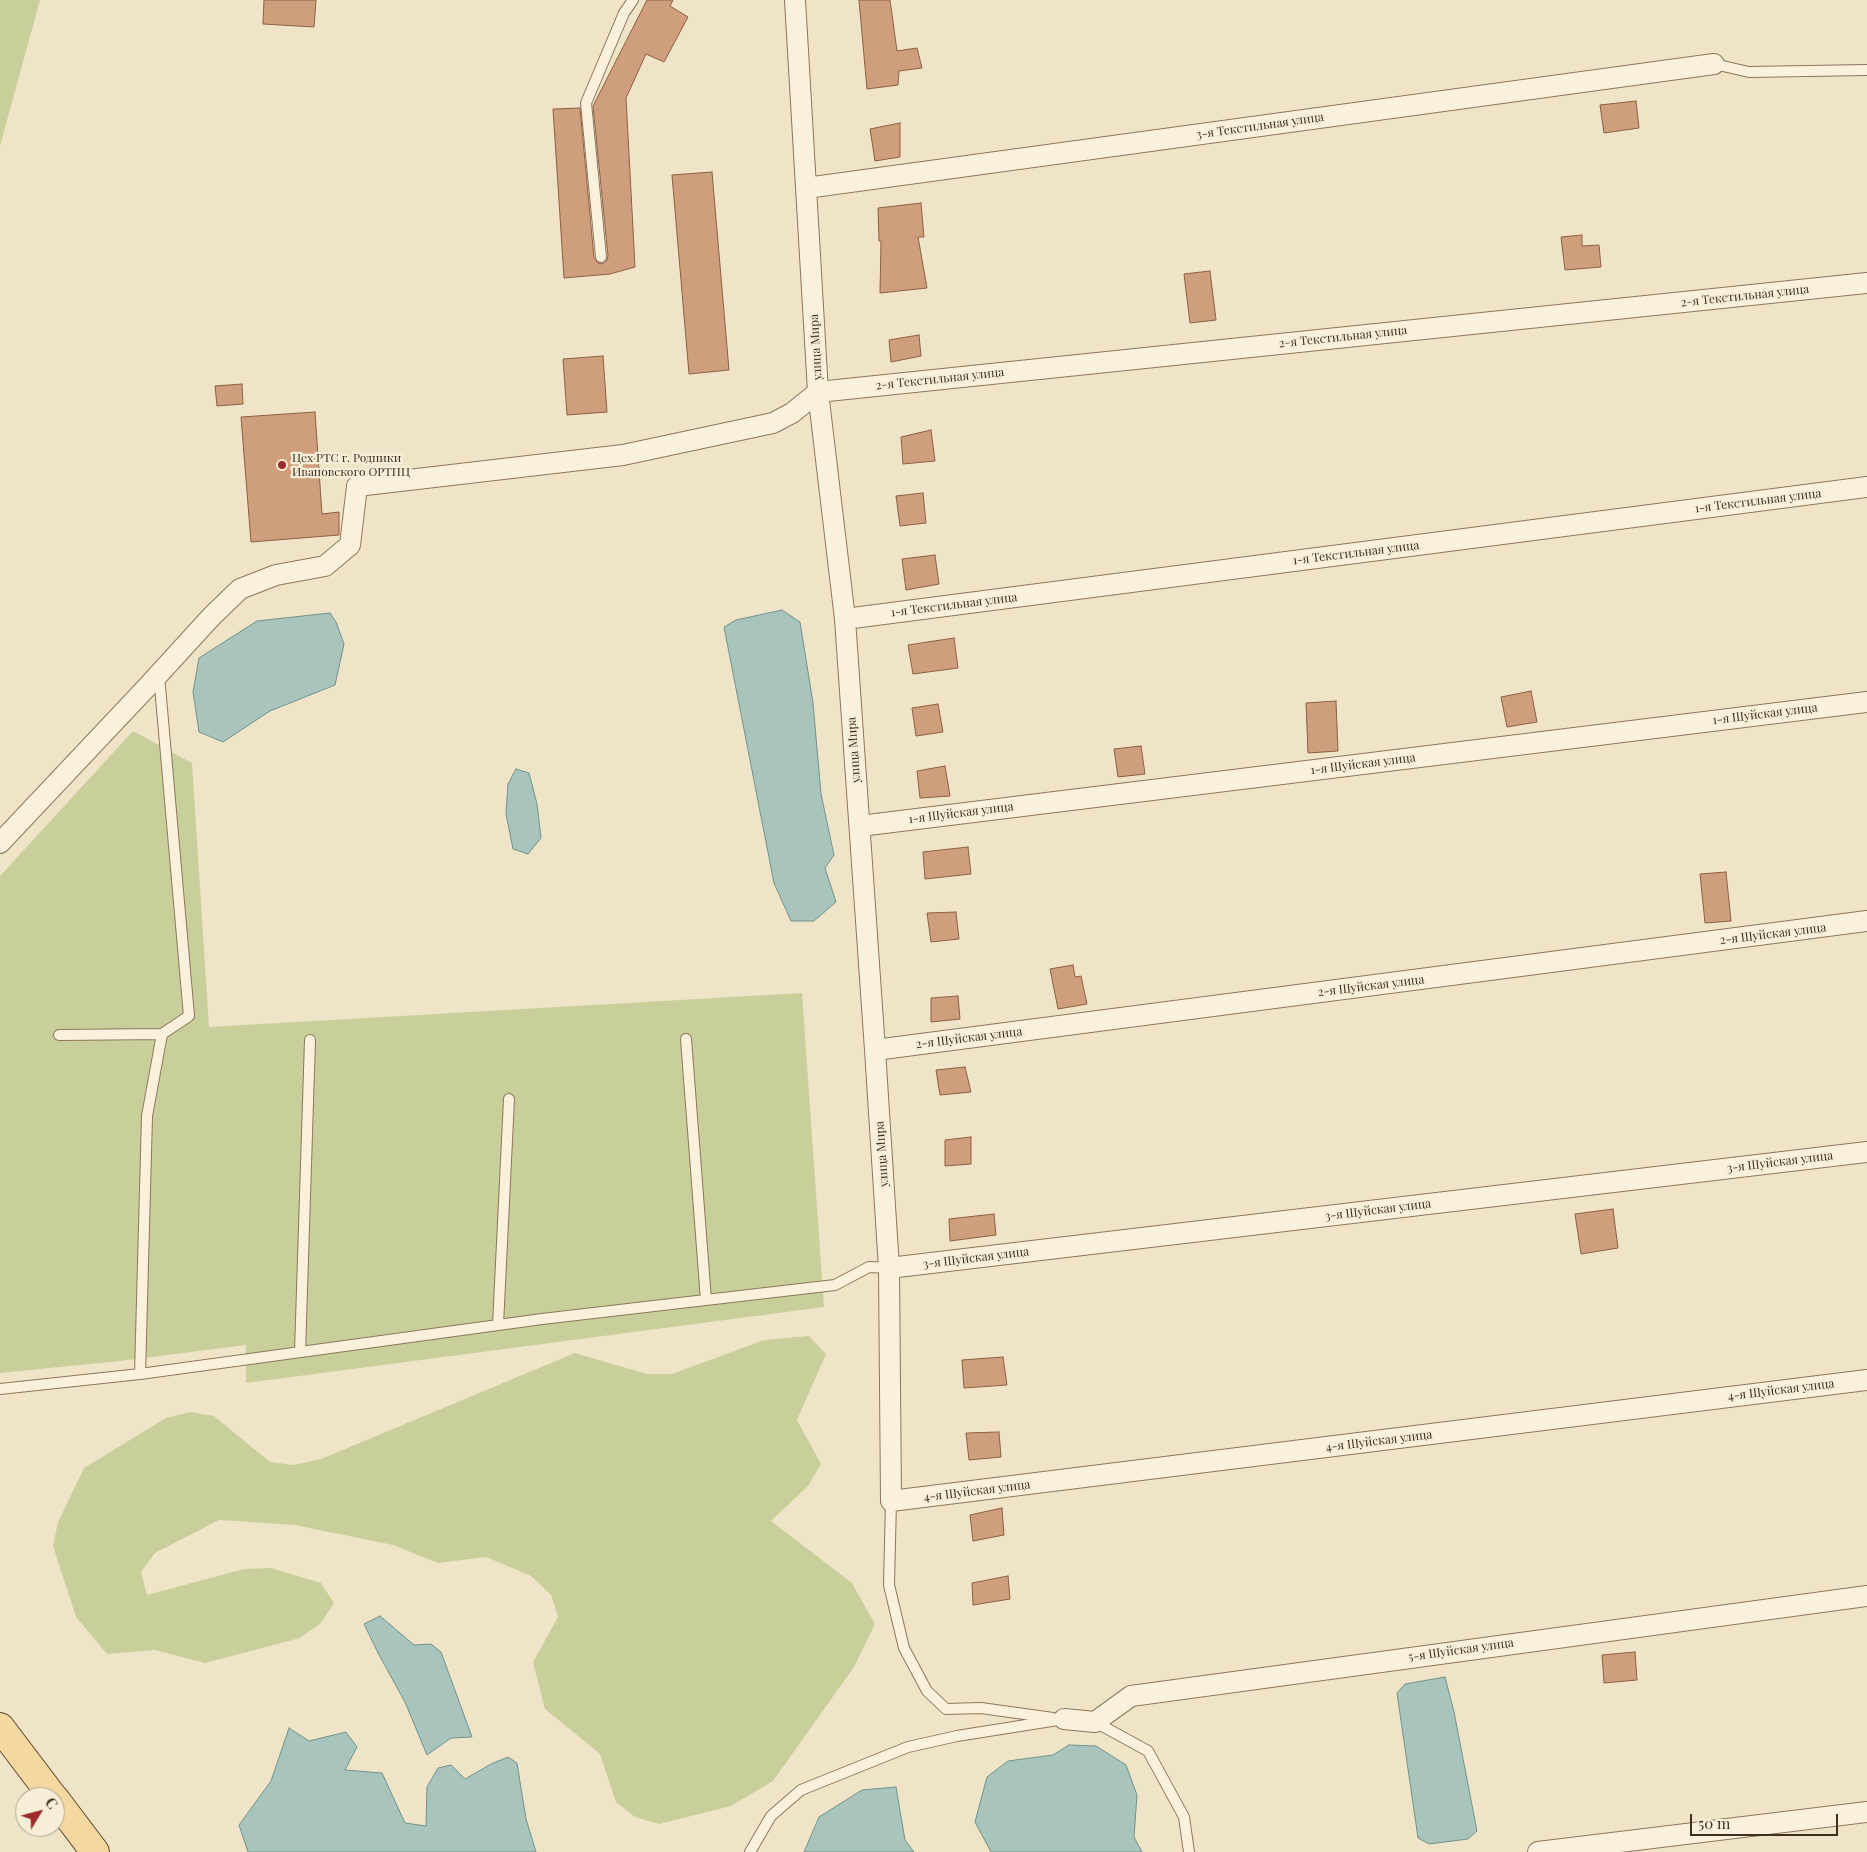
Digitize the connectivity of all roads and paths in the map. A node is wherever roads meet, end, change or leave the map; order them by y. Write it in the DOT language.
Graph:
graph roads {
  1 [pos="633,0"];
  2 [pos="795,0"];
  3 [pos="1714,64"];
  4 [pos="1867,70"];
  5 [pos="806,188"];
  6 [pos="601,257"];
  7 [pos="1867,283"];
  8 [pos="818,392"];
  9 [pos="1867,487"];
  10 [pos="845,619"];
  11 [pos="159,674"];
  12 [pos="1867,702"];
  13 [pos="860,826"];
  14 [pos="0,843"];
  15 [pos="1867,921"];
  16 [pos="162,1034"];
  17 [pos="59,1035"];
  18 [pos="686,1039"];
  19 [pos="310,1040"];
  20 [pos="875,1050"];
  21 [pos="509,1099"];
  22 [pos="1867,1152"];
  23 [pos="889,1268"];
  24 [pos="706,1300"];
  25 [pos="498,1325"];
  26 [pos="300,1352"];
  27 [pos="140,1374"];
  28 [pos="1867,1380"];
  29 [pos="0,1388"];
  30 [pos="891,1501"];
  31 [pos="1867,1596"];
  32 [pos="1064,1719"];
  33 [pos="1095,1722"];
  34 [pos="0,1726"];
  35 [pos="46,1787"];
  36 [pos="65,1812"];
  37 [pos="1867,1812"];
  38 [pos="95,1852"];
  39 [pos="750,1852"];
  40 [pos="1189,1852"];
  41 [pos="1538,1852"];
  1 -- 6 [label="lane"];
  2 -- 5 [label="street, улица Мира"];
  3 -- 4 [label="lane"];
  3 -- 5 [label="street, 3-я Текстильная улица"];
  5 -- 8 [label="street, улица Мира"];
  7 -- 8 [label="street, 2-я Текстильная улица"];
  8 -- 10 [label="street, улица Мира"];
  8 -- 11 [label="street"];
  9 -- 10 [label="street, 1-я Текстильная улица"];
  10 -- 13 [label="street, улица Мира"];
  11 -- 14 [label="street"];
  11 -- 16 [label="lane"];
  12 -- 13 [label="street, 1-я Шуйская улица"];
  13 -- 20 [label="street, улица Мира"];
  15 -- 20 [label="street, 2-я Шуйская улица"];
  16 -- 17 [label="lane"];
  16 -- 27 [label="lane"];
  18 -- 24 [label="lane"];
  19 -- 26 [label="lane"];
  20 -- 23 [label="street, улица Мира"];
  21 -- 25 [label="lane"];
  22 -- 23 [label="street, 3-я Шуйская улица"];
  23 -- 24 [label="lane"];
  23 -- 30 [label="street, улица Мира"];
  24 -- 25 [label="lane"];
  25 -- 26 [label="lane"];
  26 -- 27 [label="lane"];
  27 -- 29 [label="lane"];
  28 -- 30 [label="street, 4-я Шуйская улица"];
  30 -- 32 [label="lane"];
  31 -- 33 [label="street, 5-я Шуйская улица"];
  32 -- 33 [label="street"];
  32 -- 39 [label="lane"];
  33 -- 40 [label="lane"];
  34 -- 35 [label="main road"];
  36 -- 38 [label="main road"];
  37 -- 41 [label="street"];
}
